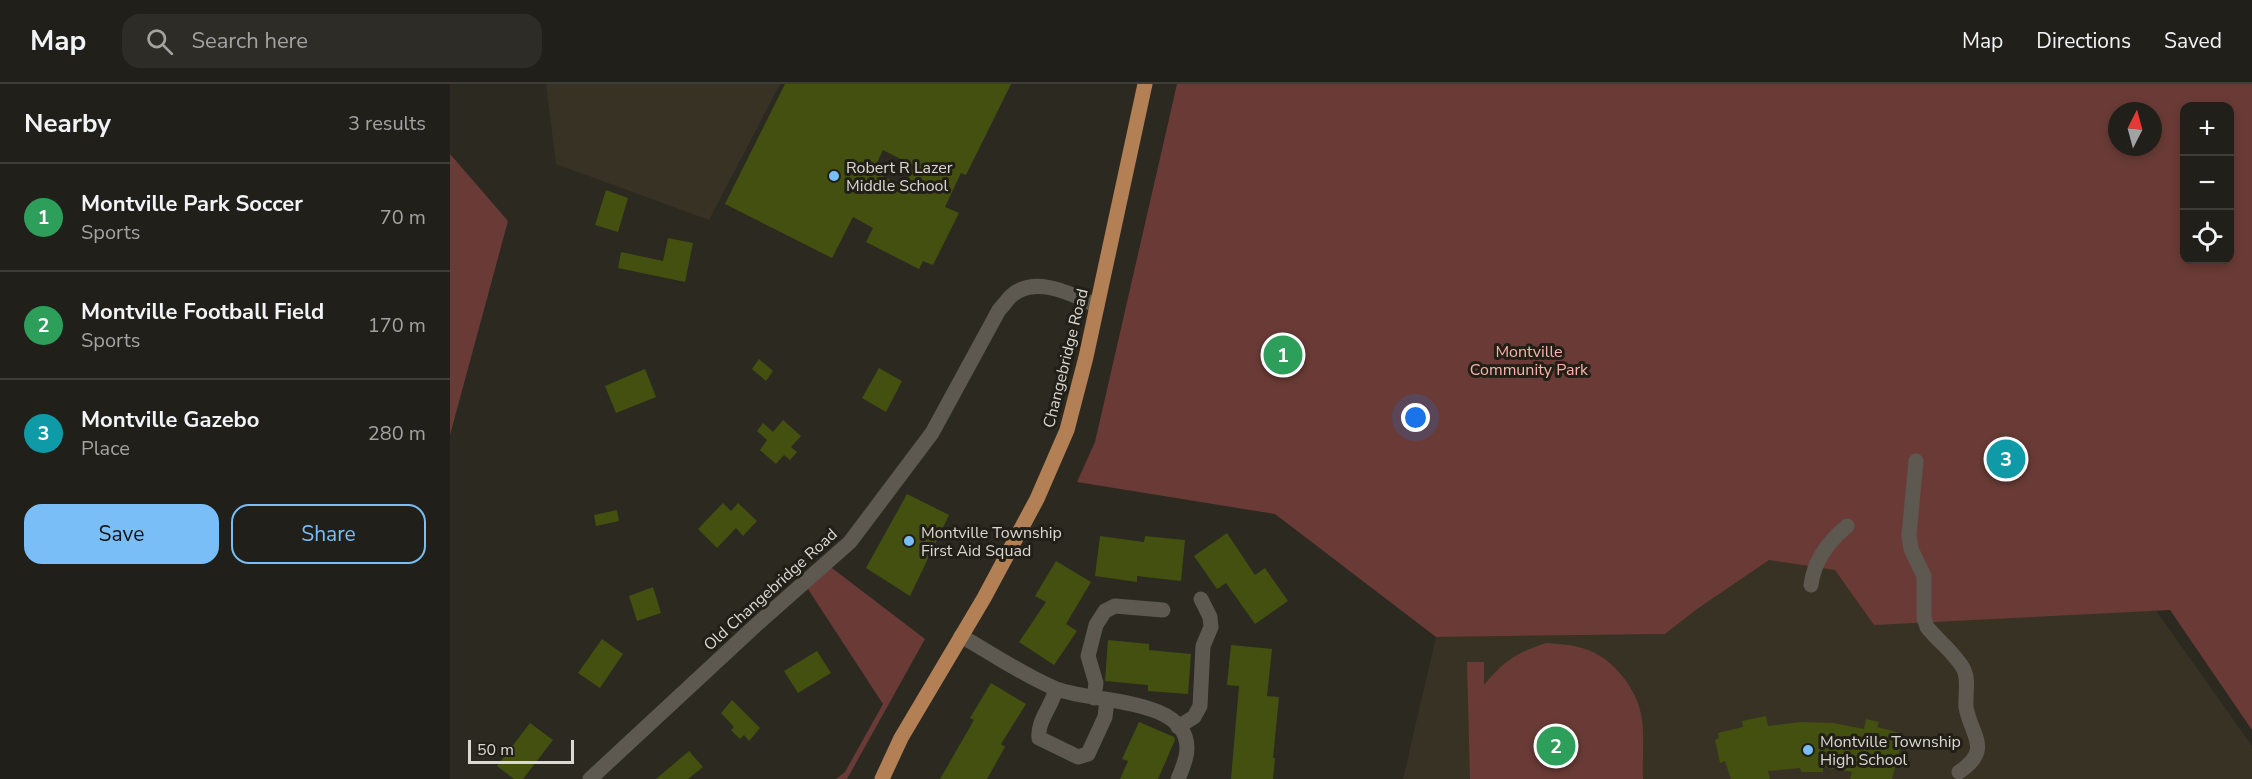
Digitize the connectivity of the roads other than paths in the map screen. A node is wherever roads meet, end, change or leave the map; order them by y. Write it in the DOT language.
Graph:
graph roads {
  1 [pos="1145,84"];
  2 [pos="1097,306"];
  3 [pos="1916,461"];
  4 [pos="1847,526"];
  5 [pos="1811,585"];
  6 [pos="1201,599"];
  7 [pos="1163,610"];
  8 [pos="961,636"];
  9 [pos="1056,689"];
  10 [pos="1101,699"];
  11 [pos="1178,727"];
  12 [pos="1959,772"];
  13 [pos="590,779"];
  14 [pos="882,779"];
  15 [pos="1178,779"];
  1 -- 2 [label="main road, Changebridge Road"];
  2 -- 8 [label="main road, Changebridge Road"];
  2 -- 13 [label="street, Old Changebridge Road"];
  3 -- 12 [label="street"];
  4 -- 5 [label="street"];
  6 -- 11 [label="street"];
  7 -- 10 [label="street"];
  8 -- 9 [label="street"];
  8 -- 14 [label="main road, Changebridge Road"];
  9 -- 10 [label="street"];
  9 -- 10 [label="street"];
  10 -- 11 [label="street"];
  11 -- 15 [label="street"];
}
